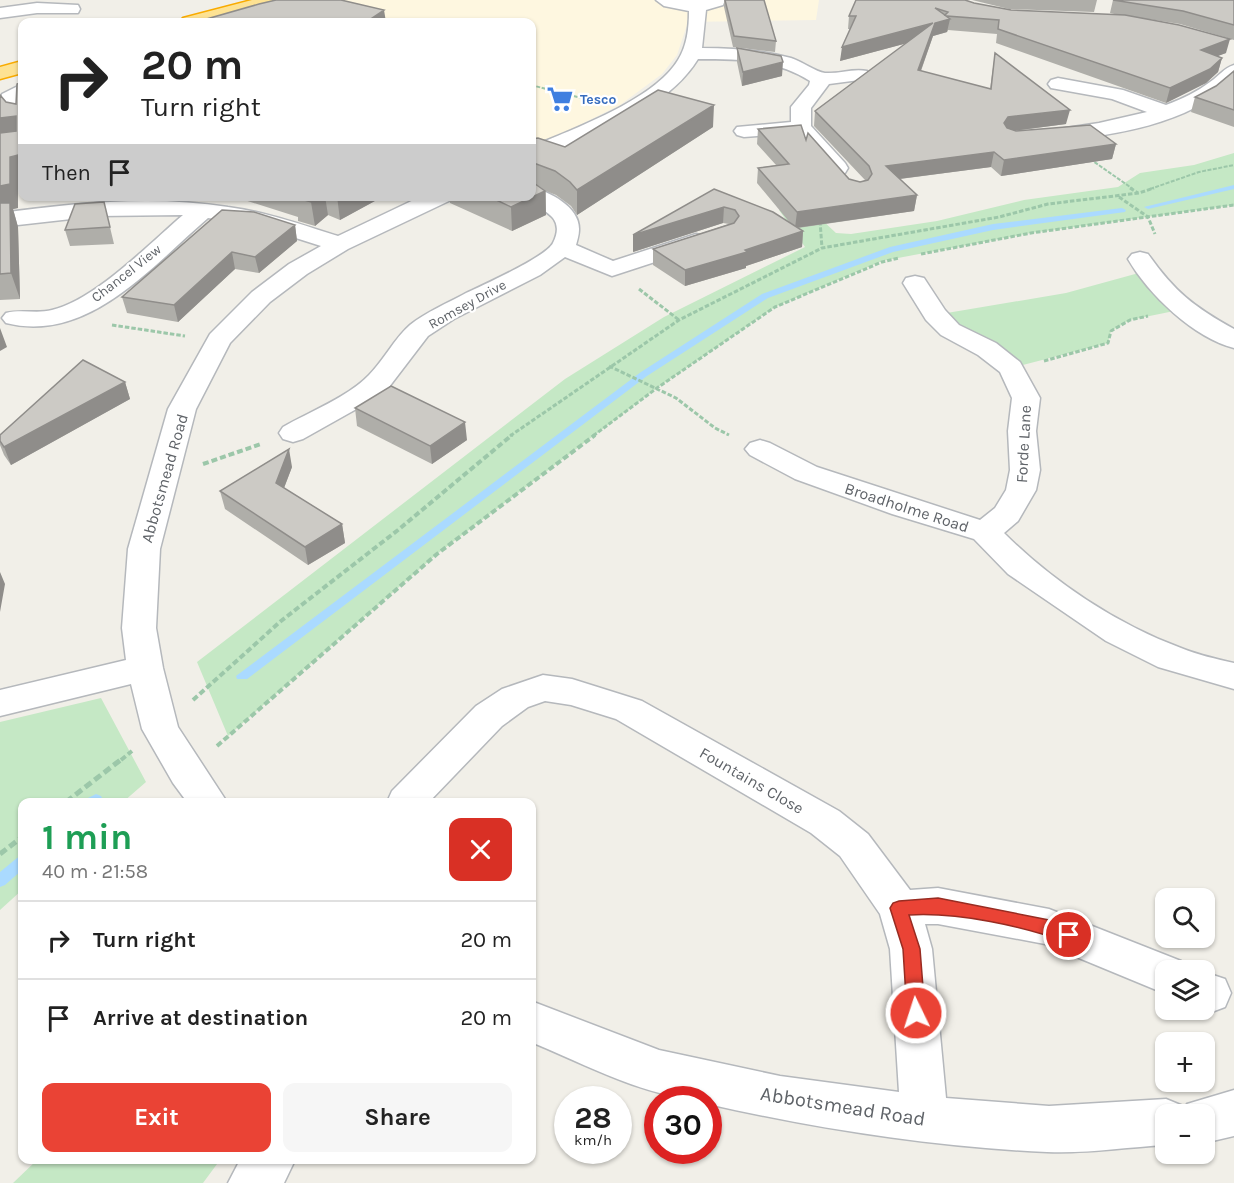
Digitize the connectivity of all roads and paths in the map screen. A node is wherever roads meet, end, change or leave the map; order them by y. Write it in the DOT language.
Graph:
graph roads {
  1 [pos="664,0"];
  2 [pos="718,0"];
  3 [pos="697,6"];
  4 [pos="277,7"];
  5 [pos="72,9"];
  6 [pos="0,13"];
  7 [pos="212,18"];
  8 [pos="256,18"];
  9 [pos="690,53"];
  10 [pos="18,68"];
  11 [pos="1234,72"];
  12 [pos="0,73"];
  13 [pos="860,75"];
  14 [pos="819,79"];
  15 [pos="1058,84"];
  16 [pos="536,86"];
  17 [pos="18,92"];
  18 [pos="622,112"];
  19 [pos="1166,112"];
  20 [pos="18,114"];
  21 [pos="801,127"];
  22 [pos="744,131"];
  23 [pos="1056,135"];
  24 [pos="1034,137"];
  25 [pos="1081,152"];
  26 [pos="536,153"];
  27 [pos="1234,165"];
  28 [pos="849,179"];
  29 [pos="1139,193"];
  30 [pos="536,196"];
  31 [pos="1119,197"];
  32 [pos="430,201"];
  33 [pos="1234,205"];
  34 [pos="202,211"];
  35 [pos="1148,217"];
  36 [pos="819,219"];
  37 [pos="0,220"];
  38 [pos="713,236"];
  39 [pos="340,244"];
  40 [pos="563,248"];
  41 [pos="822,248"];
  42 [pos="916,255"];
  43 [pos="905,257"];
  44 [pos="1140,259"];
  45 [pos="612,269"];
  46 [pos="915,283"];
  47 [pos="1184,309"];
  48 [pos="15,318"];
  49 [pos="50,318"];
  50 [pos="679,320"];
  51 [pos="219,340"];
  52 [pos="1234,340"];
  53 [pos="609,366"];
  54 [pos="1011,368"];
  55 [pos="657,388"];
  56 [pos="293,433"];
  57 [pos="760,449"];
  58 [pos="162,477"];
  59 [pos="985,532"];
  60 [pos="145,668"];
  61 [pos="1234,676"];
  62 [pos="0,703"];
  63 [pos="160,729"];
  64 [pos="186,773"];
  65 [pos="71,798"];
  66 [pos="205,798"];
  67 [pos="410,798"];
  68 [pos="18,840"];
  69 [pos="0,854"];
  70 [pos="899,908"];
  71 [pos="1155,970"];
  72 [pos="536,1023"];
  73 [pos="1234,1113"];
  74 [pos="1215,1117"];
  75 [pos="924,1119"];
  76 [pos="1155,1123"];
  77 [pos="268,1164"];
  78 [pos="253,1183"];
  1 -- 3 [label="street"];
  2 -- 3 [label="street"];
  3 -- 9 [label="street"];
  4 -- 7 [label="highway"];
  4 -- 8 [label="street"];
  5 -- 6 [label="street"];
  9 -- 14 [label="street"];
  9 -- 18 [label="street"];
  10 -- 12 [label="highway"];
  11 -- 19 [label="street"];
  13 -- 14 [label="street"];
  14 -- 21 [label="street"];
  15 -- 19 [label="street"];
  16 -- 18 [label="path"];
  17 -- 20 [label="street"];
  18 -- 26 [label="street"];
  19 -- 23 [label="street"];
  21 -- 22 [label="street"];
  21 -- 28 [label="street"];
  23 -- 24 [label="street"];
  23 -- 25 [label="street"];
  25 -- 29 [label="path"];
  27 -- 29 [label="path"];
  29 -- 31 [label="path"];
  30 -- 40 [label="street"];
  31 -- 35 [label="path"];
  31 -- 41 [label="path"];
  32 -- 39 [label="street, Abbotsmead Road"];
  33 -- 35 [label="path"];
  34 -- 37 [label="street"];
  34 -- 39 [label="street"];
  34 -- 49 [label="street, Chancel View"];
  35 -- 42 [label="path"];
  35 -- 44 [label="path"];
  36 -- 41 [label="path"];
  38 -- 45 [label="street"];
  39 -- 51 [label="street, Abbotsmead Road"];
  40 -- 45 [label="street"];
  40 -- 56 [label="street, Romsey Drive"];
  41 -- 50 [label="path"];
  43 -- 55 [label="path"];
  44 -- 47 [label="street"];
  45 -- 50 [label="path"];
  46 -- 54 [label="street, Forde Lane"];
  47 -- 52 [label="street"];
  47 -- 54 [label="path"];
  48 -- 49 [label="street"];
  49 -- 51 [label="path"];
  50 -- 53 [label="path"];
  51 -- 58 [label="street, Abbotsmead Road"];
  53 -- 55 [label="path"];
  53 -- 63 [label="path"];
  54 -- 59 [label="street, Forde Lane"];
  55 -- 57 [label="path"];
  55 -- 64 [label="path"];
  56 -- 58 [label="path"];
  57 -- 59 [label="street, Broadholme Road"];
  58 -- 60 [label="street, Abbotsmead Road"];
  59 -- 61 [label="street, Broadholme Road"];
  60 -- 62 [label="street"];
  60 -- 63 [label="street, Abbotsmead Road"];
  63 -- 64 [label="street, Abbotsmead Road"];
  63 -- 65 [label="path"];
  64 -- 66 [label="street, Abbotsmead Road"];
  67 -- 70 [label="street, Fountains Close"];
  68 -- 69 [label="path"];
  70 -- 71 [label="street"];
  70 -- 75 [label="street, Fountains Close"];
  72 -- 75 [label="street, Abbotsmead Road"];
  73 -- 74 [label="street"];
  75 -- 76 [label="street, Abbotsmead Road"];
  77 -- 78 [label="street"];
}
